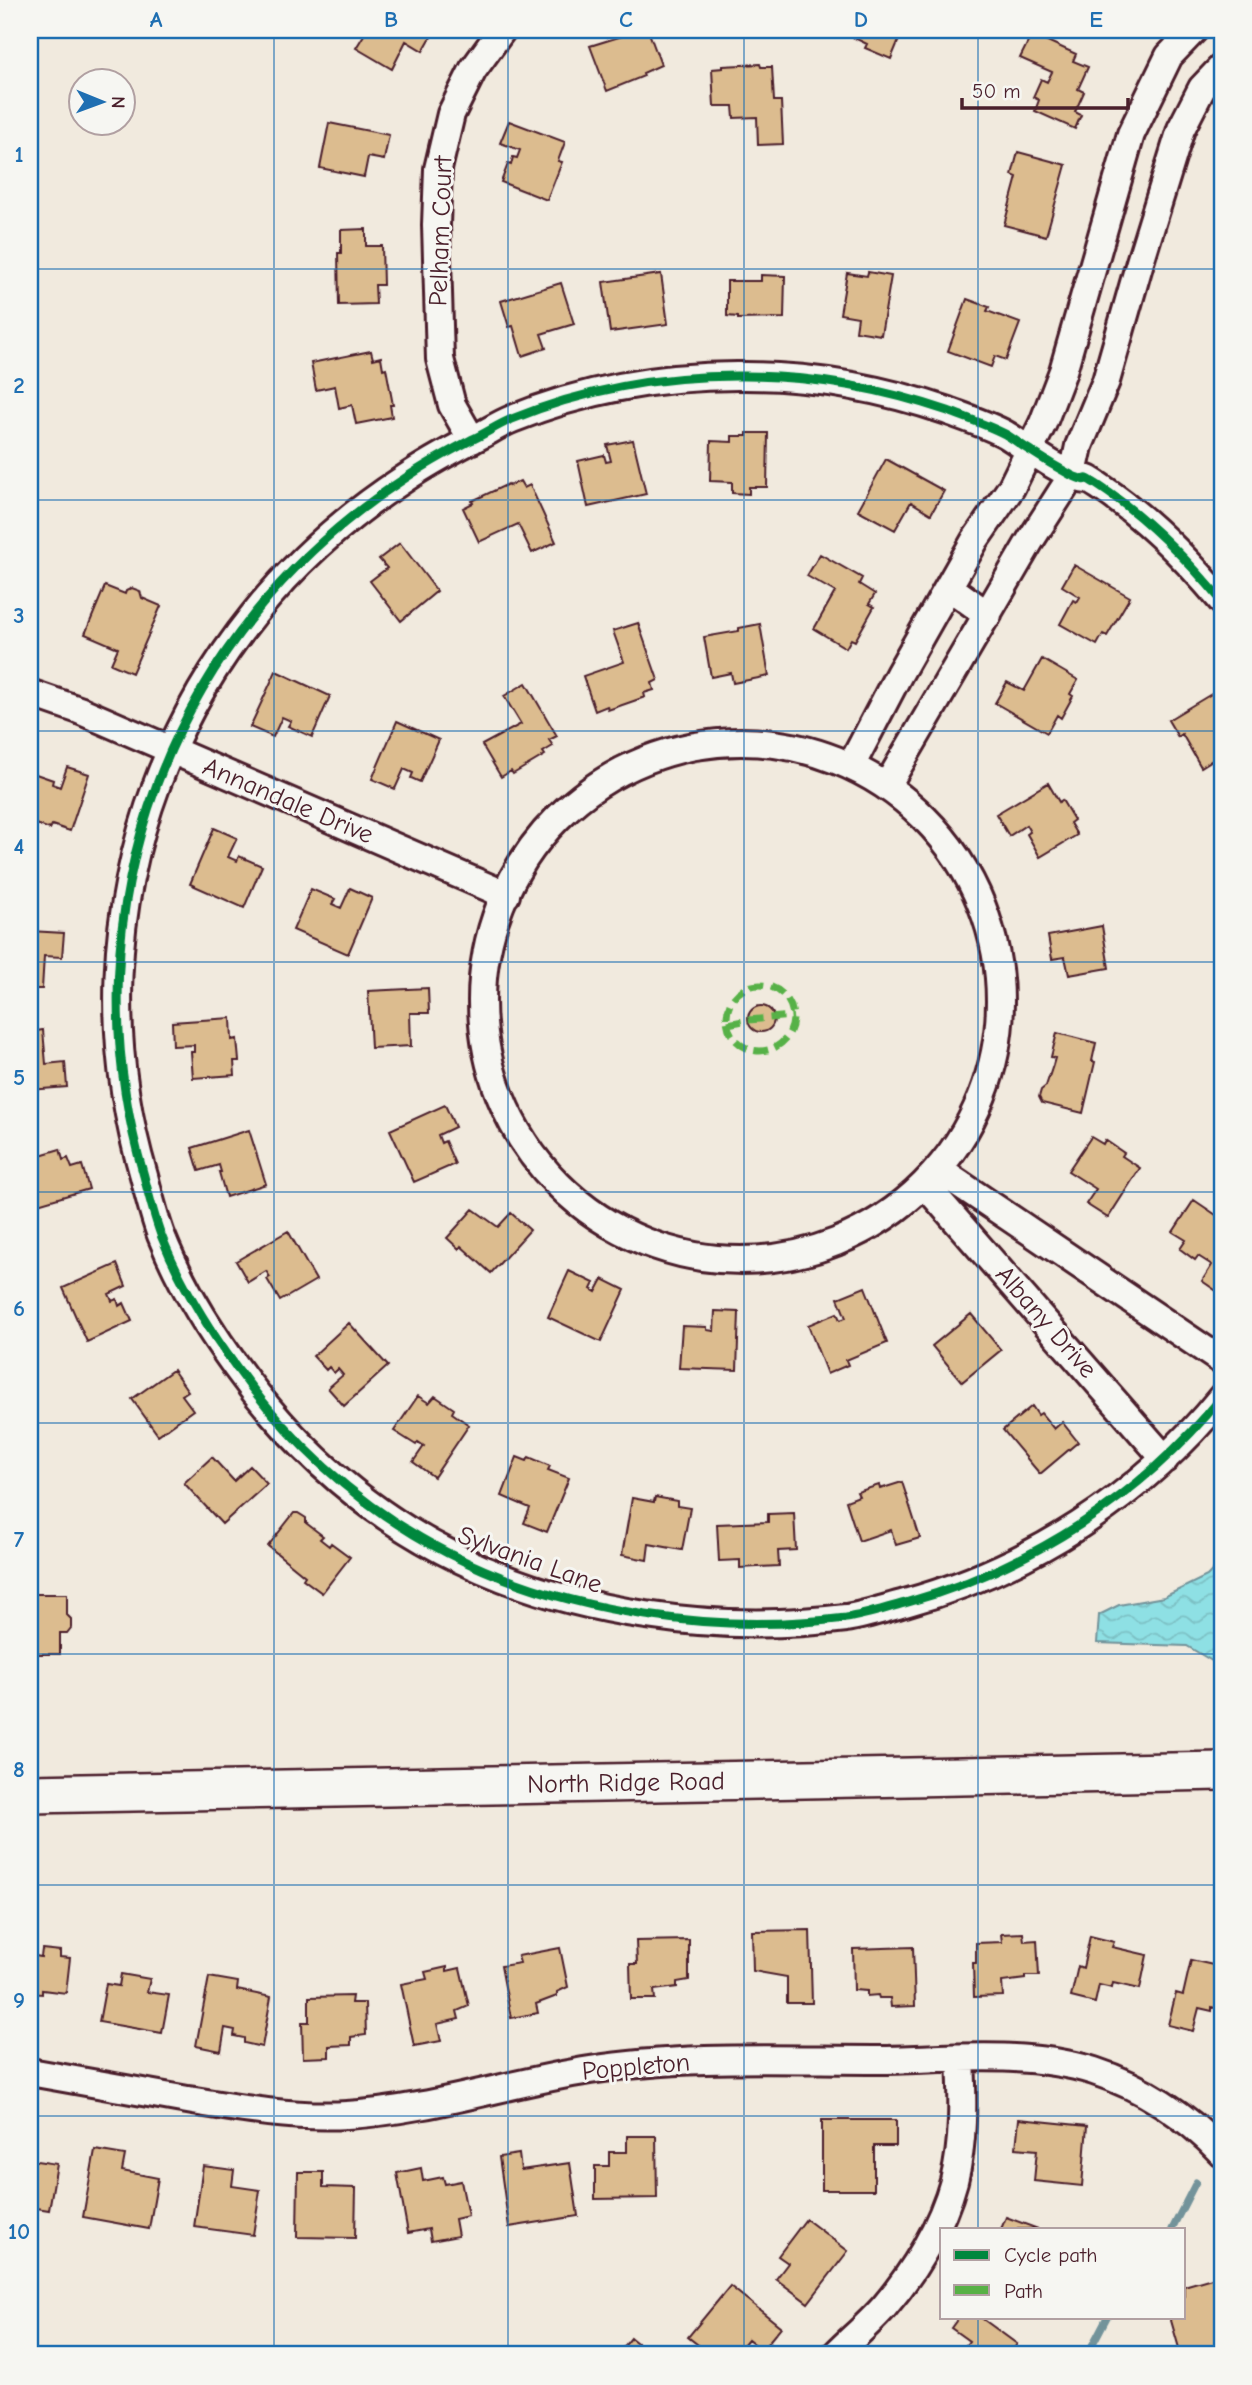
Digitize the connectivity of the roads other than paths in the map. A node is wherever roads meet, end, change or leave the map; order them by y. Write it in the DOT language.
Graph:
graph roads {
  1 [pos="502,30"];
  2 [pos="1194,30"];
  3 [pos="1222,67"];
  4 [pos="1097,250"];
  5 [pos="1139,262"];
  6 [pos="472,440"];
  7 [pos="1029,451"];
  8 [pos="1072,475"];
  9 [pos="949,587"];
  10 [pos="1222,601"];
  11 [pos="988,615"];
  12 [pos="30,693"];
  13 [pos="169,750"];
  14 [pos="852,764"];
  15 [pos="888,784"];
  16 [pos="506,895"];
  17 [pos="934,1179"];
  18 [pos="1222,1361"];
  19 [pos="1222,1397"];
  20 [pos="1165,1459"];
  21 [pos="1222,1771"];
  22 [pos="30,1794"];
  23 [pos="961,2059"];
  24 [pos="30,2072"];
  25 [pos="1222,2153"];
  26 [pos="835,2355"];
  1 -- 6 [label="street, Pelham Court"];
  2 -- 4 [label="street"];
  3 -- 5 [label="street"];
  4 -- 5 [label="street"];
  4 -- 7 [label="street"];
  5 -- 8 [label="street"];
  6 -- 7 [label="street, Sylvania Lane"];
  6 -- 13 [label="street, Sylvania Lane"];
  7 -- 8 [label="street, Sylvania Lane"];
  7 -- 9 [label="street"];
  8 -- 10 [label="street, Sylvania Lane"];
  8 -- 11 [label="street"];
  9 -- 11 [label="street"];
  9 -- 14 [label="street"];
  11 -- 15 [label="street"];
  12 -- 13 [label="street, Annandale Drive"];
  13 -- 16 [label="street, Annandale Drive"];
  13 -- 20 [label="street, Sylvania Lane"];
  14 -- 15 [label="street"];
  14 -- 16 [label="street"];
  15 -- 17 [label="street"];
  16 -- 17 [label="street"];
  17 -- 18 [label="street, Albany Drive"];
  17 -- 20 [label="street, Albany Drive"];
  19 -- 20 [label="street, Sylvania Lane"];
  21 -- 22 [label="street, North Ridge Road"];
  23 -- 24 [label="street, Poppleton"];
  23 -- 25 [label="street, Poppleton"];
  23 -- 26 [label="street"];
}
